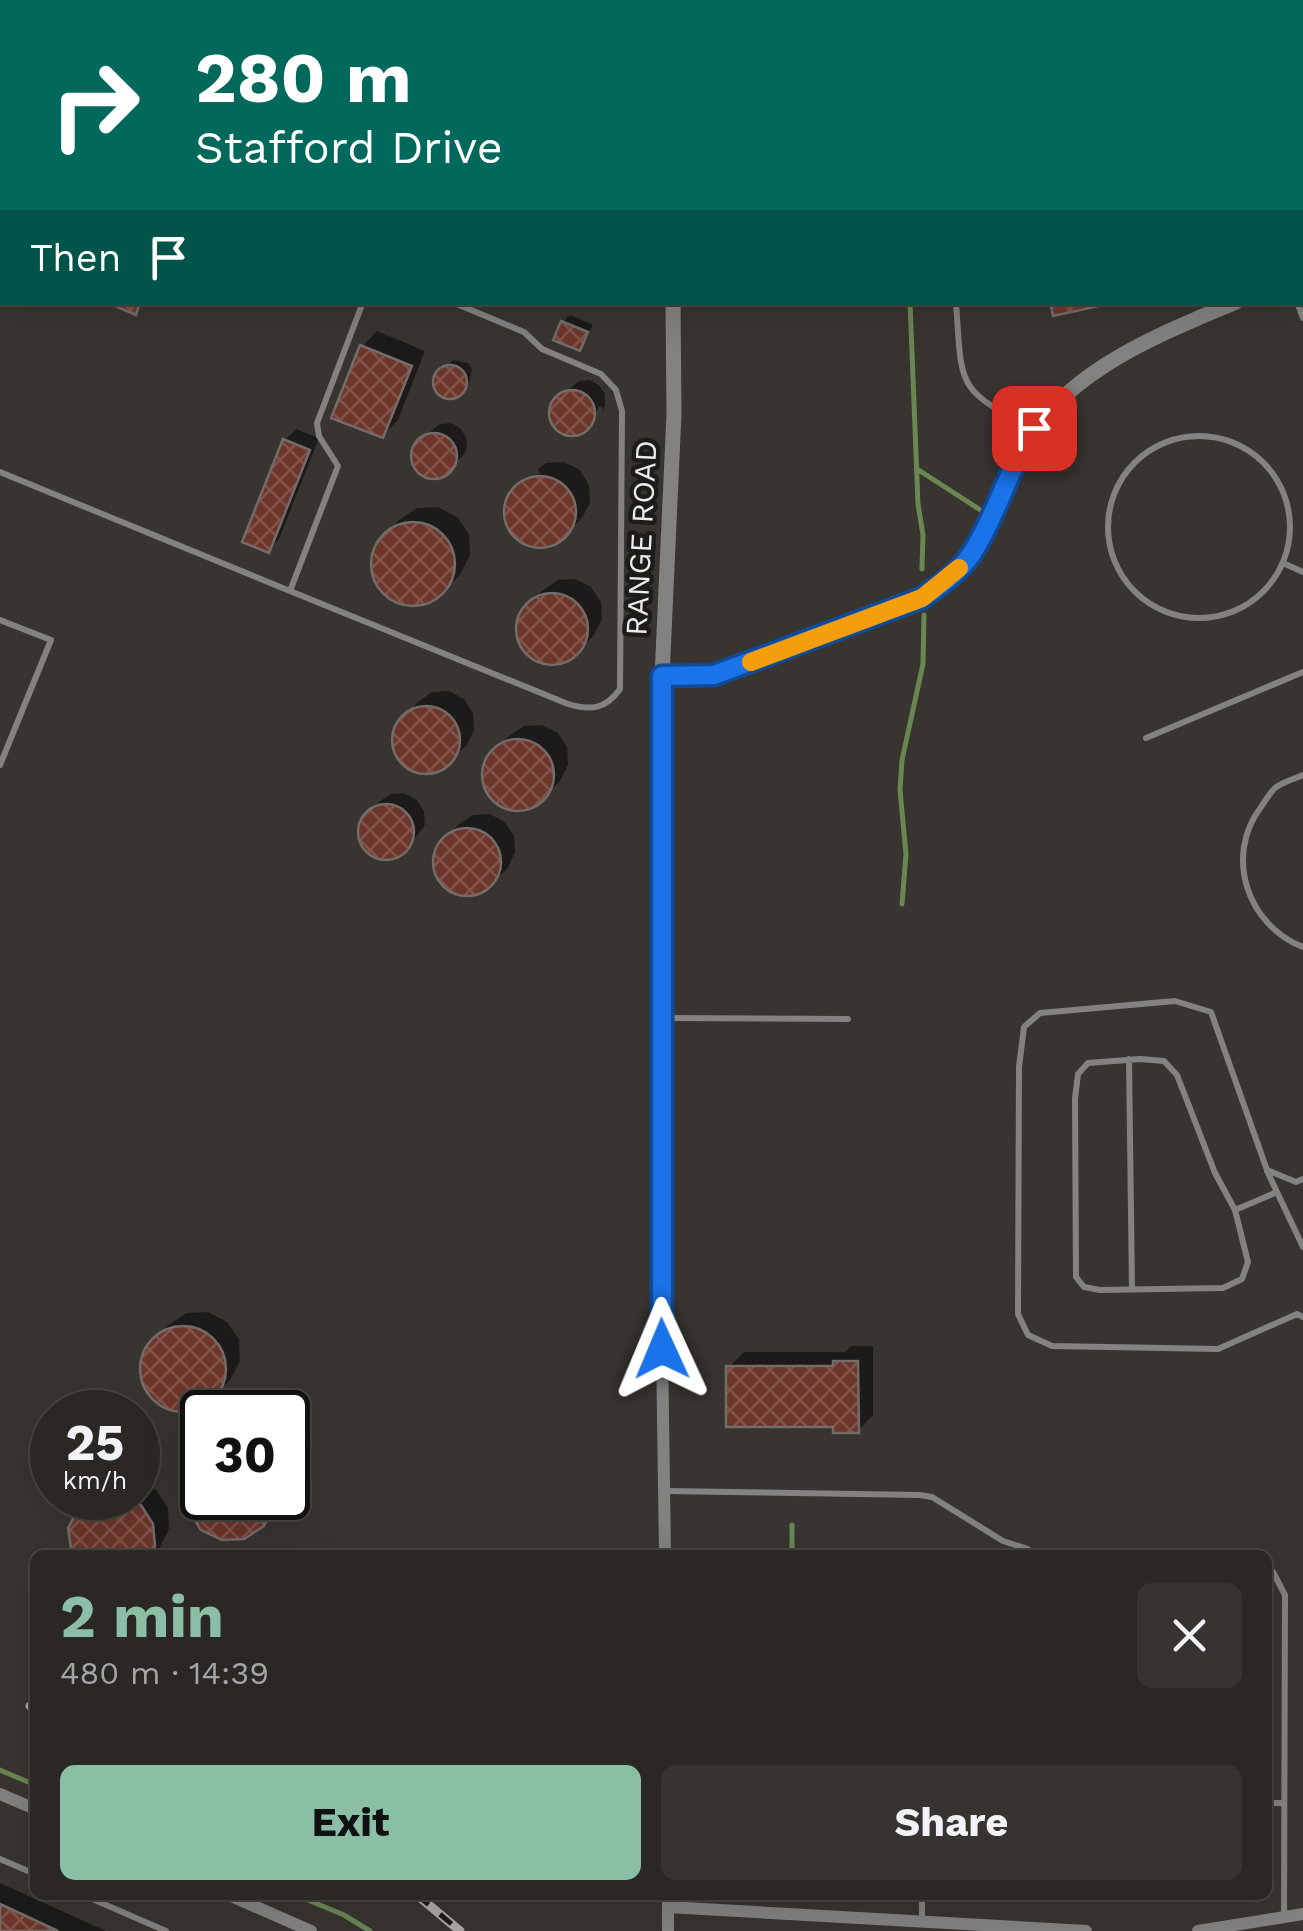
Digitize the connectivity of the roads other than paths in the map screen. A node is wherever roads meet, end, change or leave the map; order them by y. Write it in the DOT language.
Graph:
graph roads {
  1 [pos="362,305"];
  2 [pos="459,305"];
  3 [pos="672,305"];
  4 [pos="956,305"];
  5 [pos="1229,305"];
  6 [pos="1034,428"];
  7 [pos="0,472"];
  8 [pos="1283,564"];
  9 [pos="1303,572"];
  10 [pos="290,591"];
  11 [pos="0,620"];
  12 [pos="1303,672"];
  13 [pos="662,676"];
  14 [pos="1146,738"];
  15 [pos="0,765"];
  16 [pos="1303,775"];
  17 [pos="1303,947"];
  18 [pos="662,1018"];
  19 [pos="848,1018"];
  20 [pos="1129,1060"];
  21 [pos="1267,1170"];
  22 [pos="1303,1179"];
  23 [pos="1277,1192"];
  24 [pos="1235,1210"];
  25 [pos="1302,1244"];
  26 [pos="1132,1290"];
  27 [pos="1303,1317"];
  28 [pos="664,1491"];
  29 [pos="1028,1548"];
  30 [pos="664,1550"];
  31 [pos="1272,1571"];
  32 [pos="0,1794"];
  33 [pos="1272,1803"];
  34 [pos="1284,1803"];
  35 [pos="30,1808"];
  36 [pos="0,1859"];
  37 [pos="30,1872"];
  38 [pos="95,1900"];
  39 [pos="240,1900"];
  40 [pos="922,1900"];
  41 [pos="668,1901"];
  42 [pos="1303,1914"];
  43 [pos="1284,1918"];
  44 [pos="922,1923"];
  45 [pos="166,1931"];
  46 [pos="311,1931"];
  47 [pos="668,1931"];
  48 [pos="1086,1931"];
  49 [pos="1198,1931"];
  1 -- 10 [label="lane"];
  2 -- 10 [label="lane"];
  3 -- 13 [label="street, RANGE ROAD"];
  4 -- 6 [label="lane"];
  5 -- 6 [label="street"];
  6 -- 13 [label="street"];
  7 -- 10 [label="lane"];
  8 -- 8 [label="lane"];
  8 -- 9 [label="lane"];
  11 -- 15 [label="lane"];
  12 -- 14 [label="lane"];
  13 -- 18 [label="street, RANGE ROAD"];
  16 -- 17 [label="lane"];
  18 -- 19 [label="lane"];
  18 -- 28 [label="street, RANGE ROAD"];
  20 -- 24 [label="lane"];
  20 -- 26 [label="lane"];
  20 -- 26 [label="lane"];
  21 -- 22 [label="lane"];
  21 -- 23 [label="lane"];
  21 -- 27 [label="lane"];
  23 -- 24 [label="lane"];
  23 -- 25 [label="lane"];
  24 -- 26 [label="lane"];
  28 -- 29 [label="lane"];
  28 -- 30 [label="street, RANGE ROAD"];
  31 -- 34 [label="lane"];
  32 -- 35 [label="street"];
  33 -- 34 [label="lane"];
  34 -- 43 [label="lane"];
  36 -- 37 [label="lane"];
  38 -- 45 [label="lane"];
  39 -- 46 [label="street"];
  40 -- 44 [label="lane"];
  41 -- 44 [label="street"];
  41 -- 47 [label="street"];
  42 -- 43 [label="street"];
  43 -- 49 [label="street"];
  44 -- 48 [label="street"];
}
